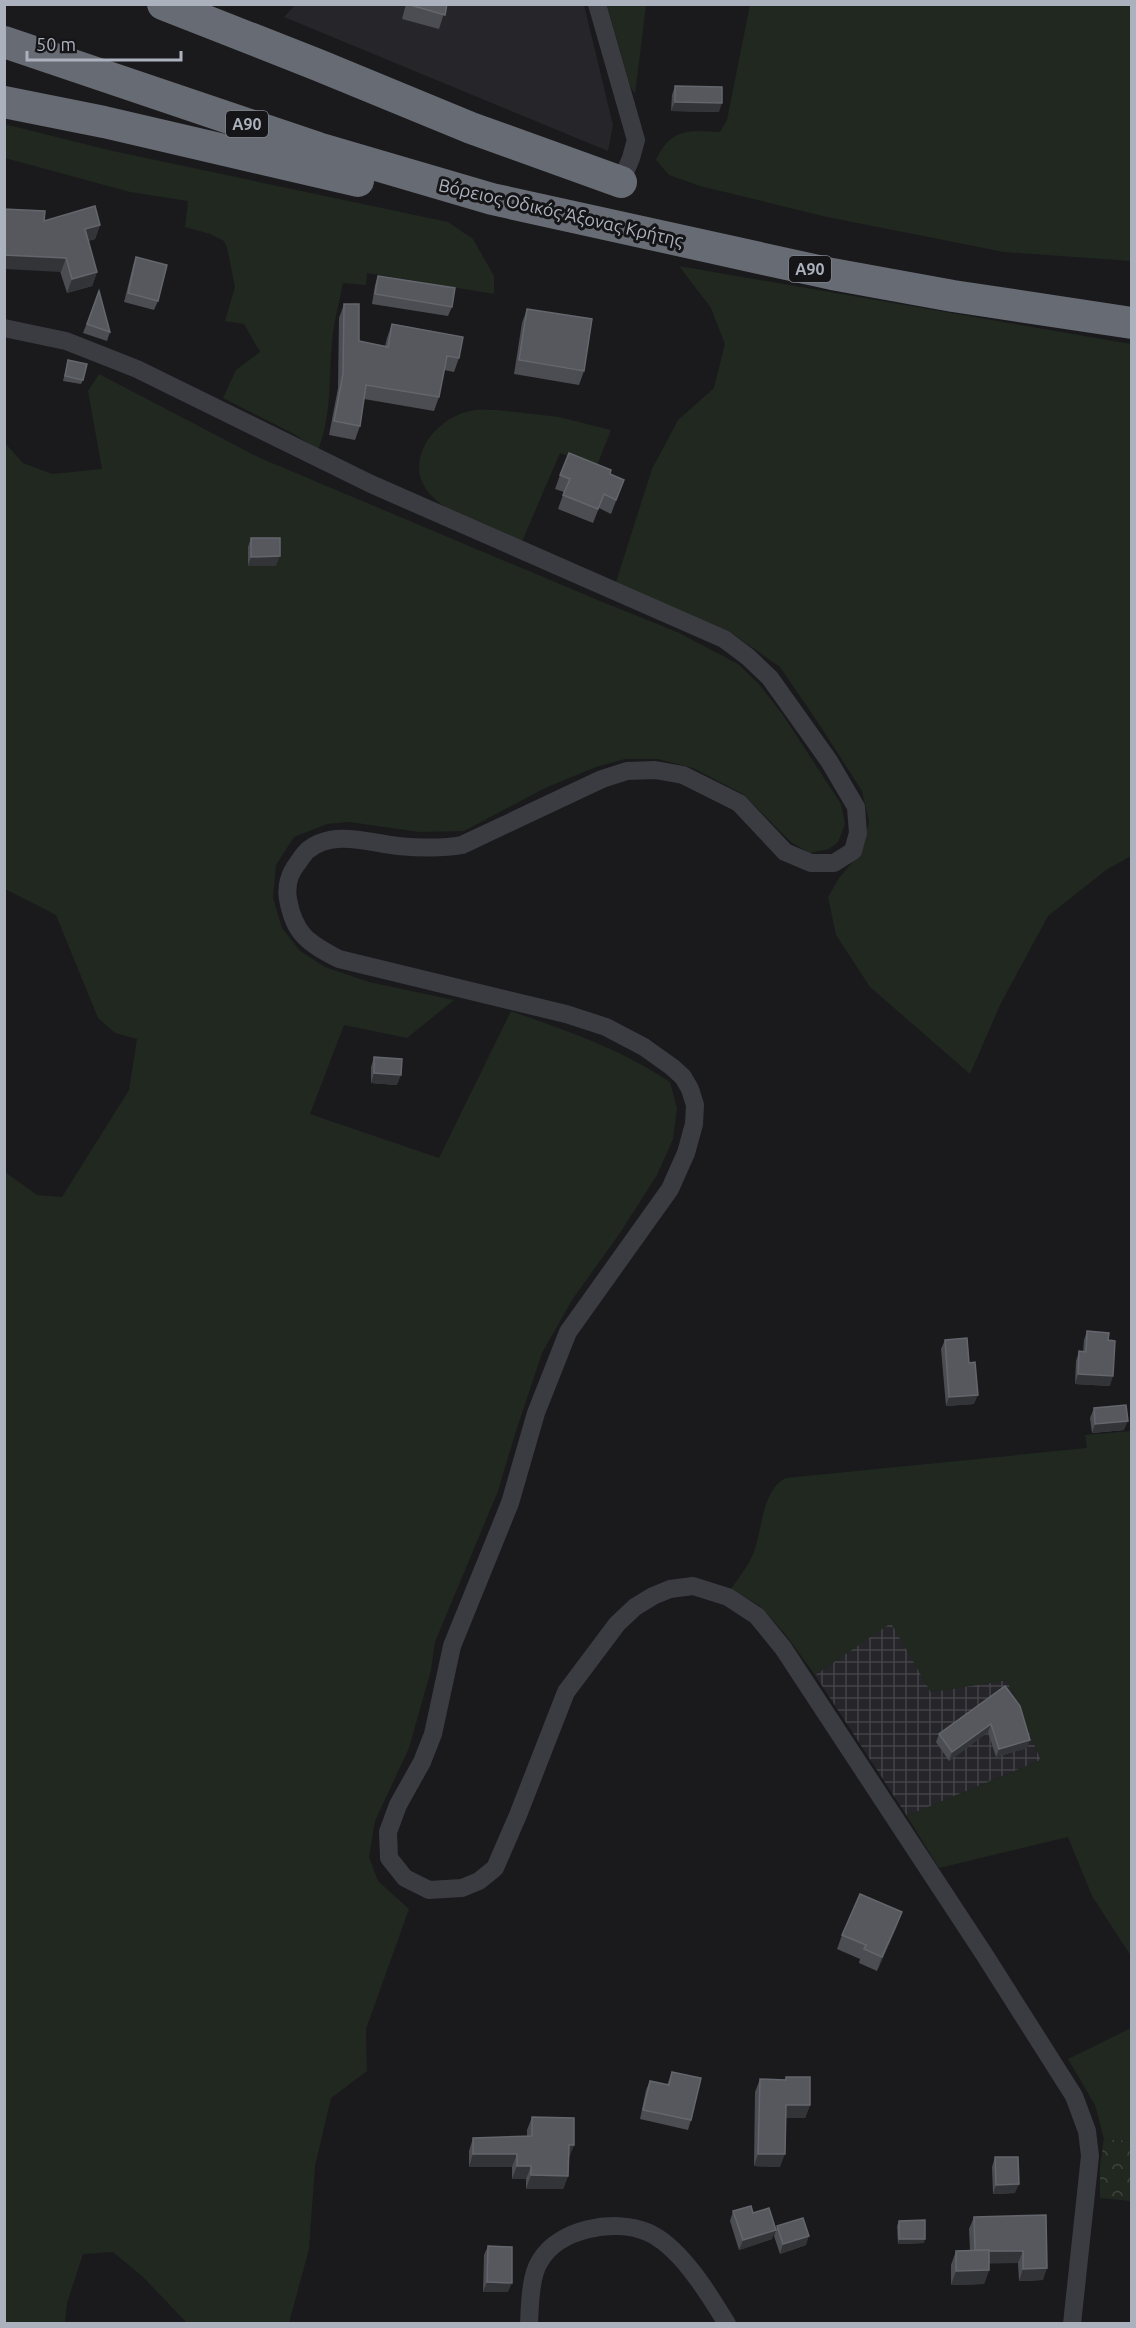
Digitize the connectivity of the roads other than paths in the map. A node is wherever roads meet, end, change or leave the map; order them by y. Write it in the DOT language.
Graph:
graph roads {
  1 [pos="163,4"];
  2 [pos="597,4"];
  3 [pos="4,42"];
  4 [pos="4,102"];
  5 [pos="621,182"];
  6 [pos="492,199"];
  7 [pos="1131,323"];
  8 [pos="4,328"];
  9 [pos="529,2324"];
  10 [pos="727,2324"];
  11 [pos="1072,2324"];
  1 -- 5 [label="highway"];
  2 -- 5 [label="street"];
  3 -- 6 [label="highway, Βόρειος Οδικός Άξονας Κρήτης / Α90"];
  4 -- 6 [label="highway"];
  6 -- 7 [label="highway, Βόρειος Οδικός Άξονας Κρήτης / Α90"];
  8 -- 11 [label="street"];
  9 -- 10 [label="street"];
}
